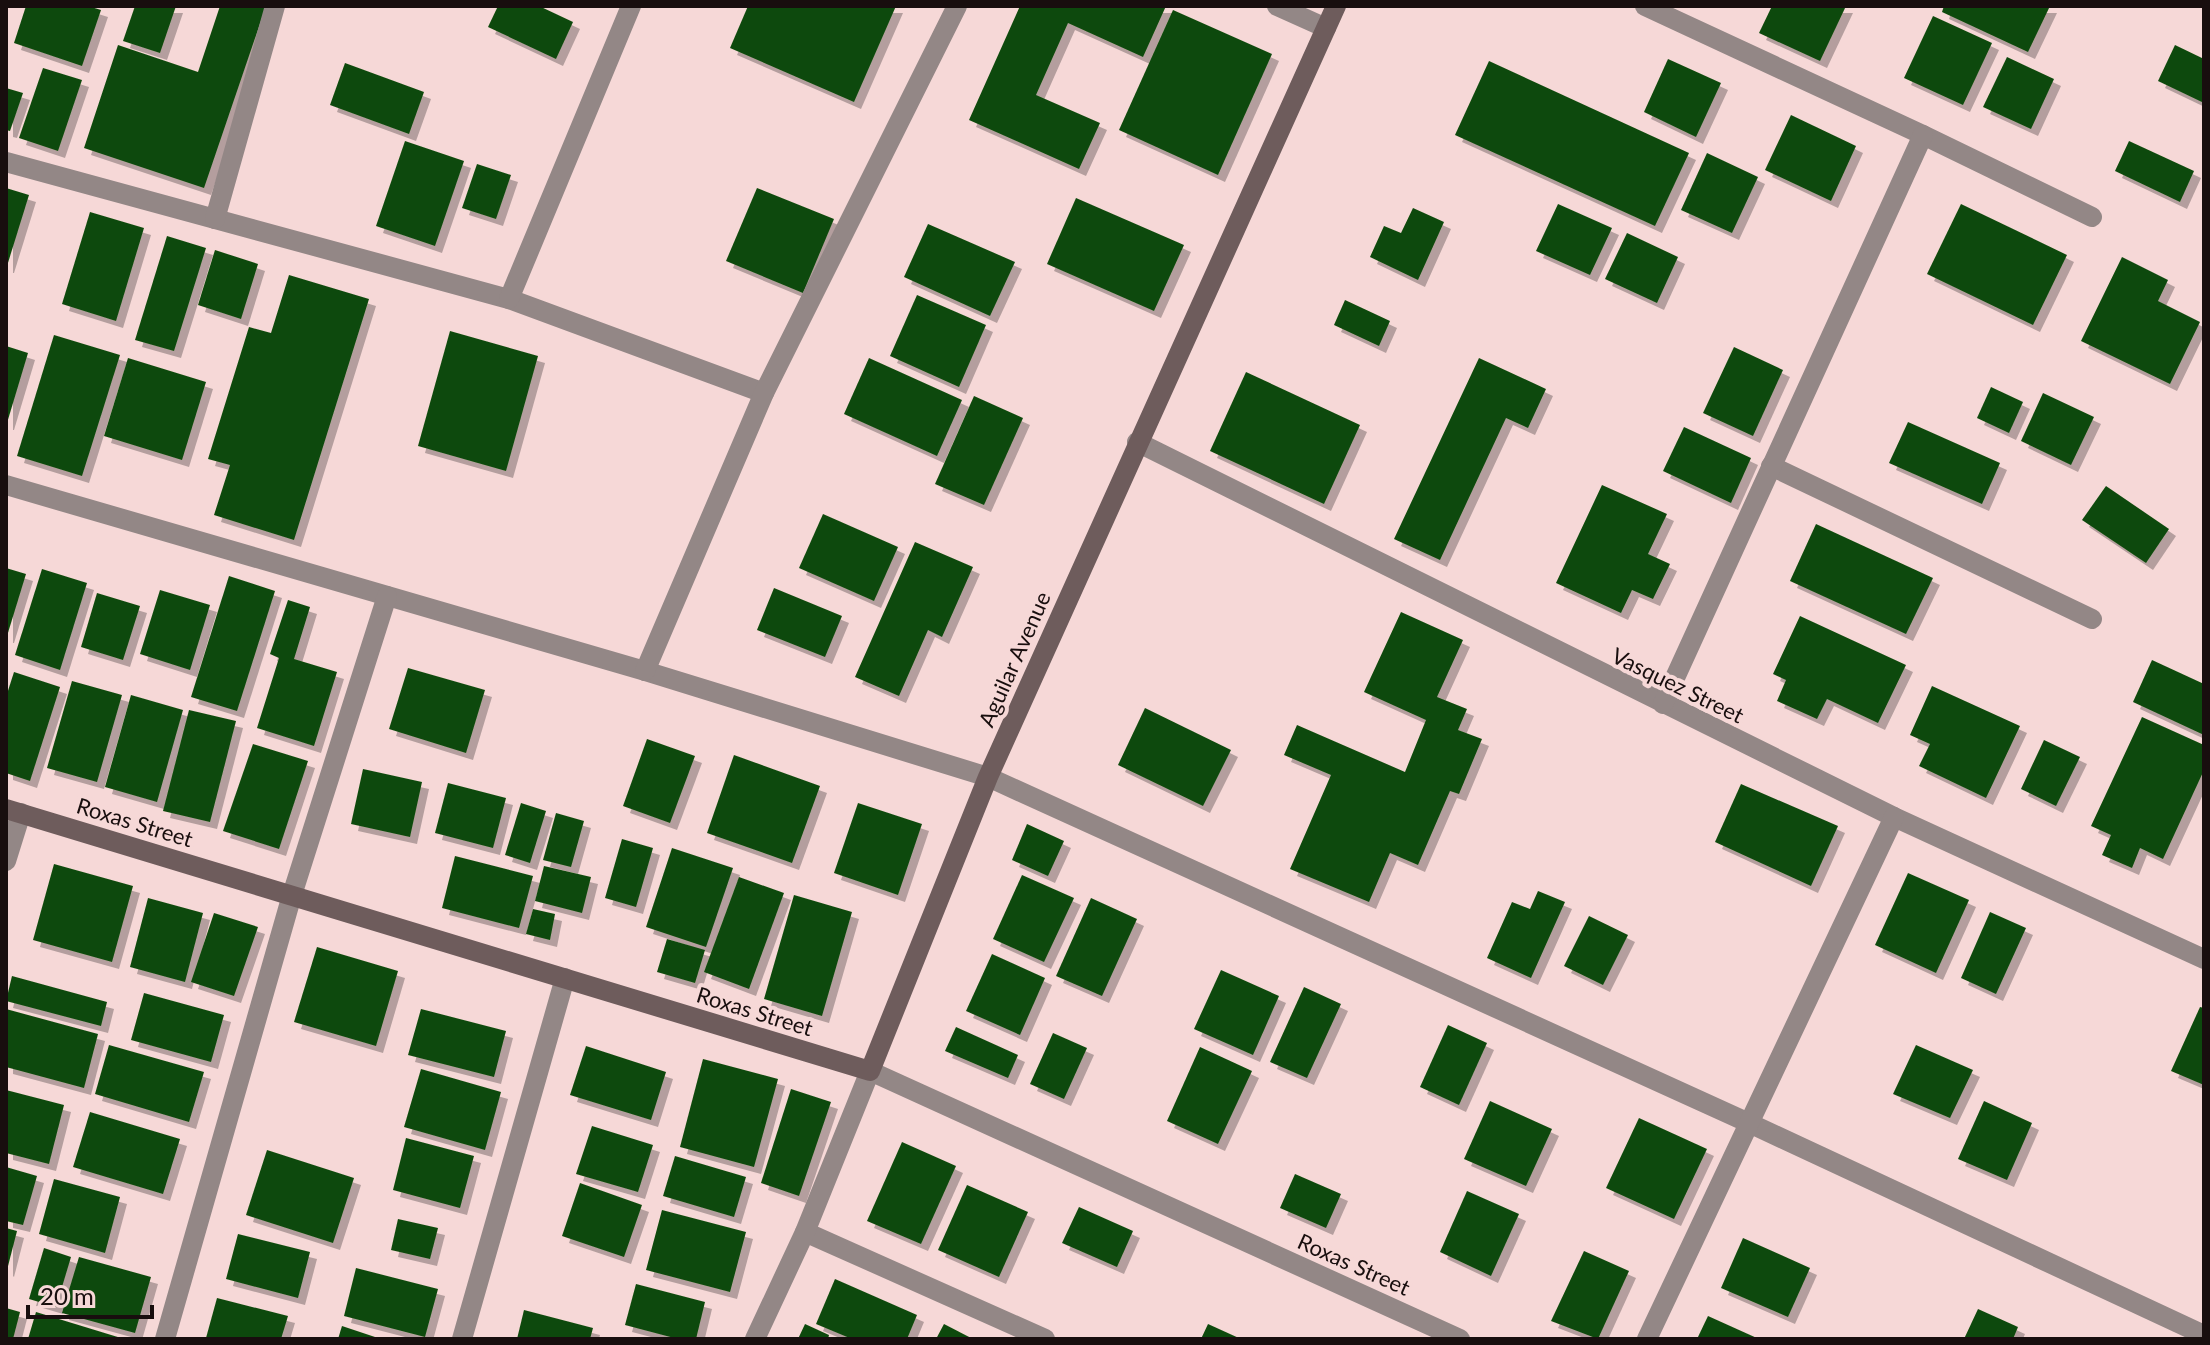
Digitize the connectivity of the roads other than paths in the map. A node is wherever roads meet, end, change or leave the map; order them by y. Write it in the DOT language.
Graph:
graph roads {
  1 [pos="275,6"];
  2 [pos="631,6"];
  3 [pos="957,6"];
  4 [pos="1277,6"];
  5 [pos="1336,6"];
  6 [pos="1645,6"];
  7 [pos="1326,28"];
  8 [pos="1923,135"];
  9 [pos="6,162"];
  10 [pos="2092,217"];
  11 [pos="215,219"];
  12 [pos="509,299"];
  13 [pos="764,393"];
  14 [pos="1137,442"];
  15 [pos="1771,466"];
  16 [pos="6,485"];
  17 [pos="387,596"];
  18 [pos="2092,619"];
  19 [pos="645,671"];
  20 [pos="1663,704"];
  21 [pos="988,777"];
  22 [pos="14,811"];
  23 [pos="1894,817"];
  24 [pos="6,861"];
  25 [pos="292,895"];
  26 [pos="2204,959"];
  27 [pos="565,978"];
  28 [pos="870,1071"];
  29 [pos="1749,1123"];
  30 [pos="805,1232"];
  31 [pos="2204,1335"];
  32 [pos="165,1339"];
  33 [pos="462,1339"];
  34 [pos="755,1339"];
  35 [pos="1045,1339"];
  36 [pos="1460,1339"];
  37 [pos="1647,1339"];
  1 -- 11 [label="street"];
  2 -- 12 [label="street"];
  3 -- 13 [label="street"];
  4 -- 7 [label="street"];
  5 -- 7 [label="street, Aguilar Avenue"];
  6 -- 8 [label="street"];
  7 -- 14 [label="street, Aguilar Avenue"];
  8 -- 10 [label="street"];
  8 -- 15 [label="street"];
  9 -- 11 [label="street"];
  11 -- 12 [label="street"];
  12 -- 13 [label="street"];
  13 -- 19 [label="street"];
  14 -- 20 [label="street, Vasquez Street"];
  14 -- 21 [label="street, Aguilar Avenue"];
  15 -- 18 [label="street"];
  15 -- 20 [label="street"];
  16 -- 17 [label="street"];
  17 -- 19 [label="street"];
  17 -- 25 [label="street"];
  19 -- 21 [label="street"];
  20 -- 23 [label="street, Vasquez Street"];
  21 -- 28 [label="street, Aguilar Avenue"];
  21 -- 29 [label="street"];
  22 -- 24 [label="street"];
  22 -- 25 [label="street, Roxas Street"];
  23 -- 26 [label="street, Vasquez Street"];
  23 -- 29 [label="street"];
  25 -- 27 [label="street, Roxas Street"];
  25 -- 32 [label="street"];
  27 -- 28 [label="street, Roxas Street"];
  27 -- 33 [label="street"];
  28 -- 30 [label="street, Aguilar Avenue"];
  28 -- 36 [label="street, Roxas Street"];
  29 -- 31 [label="street"];
  29 -- 37 [label="street"];
  30 -- 34 [label="street, Aguilar Avenue"];
  30 -- 35 [label="street"];
}
